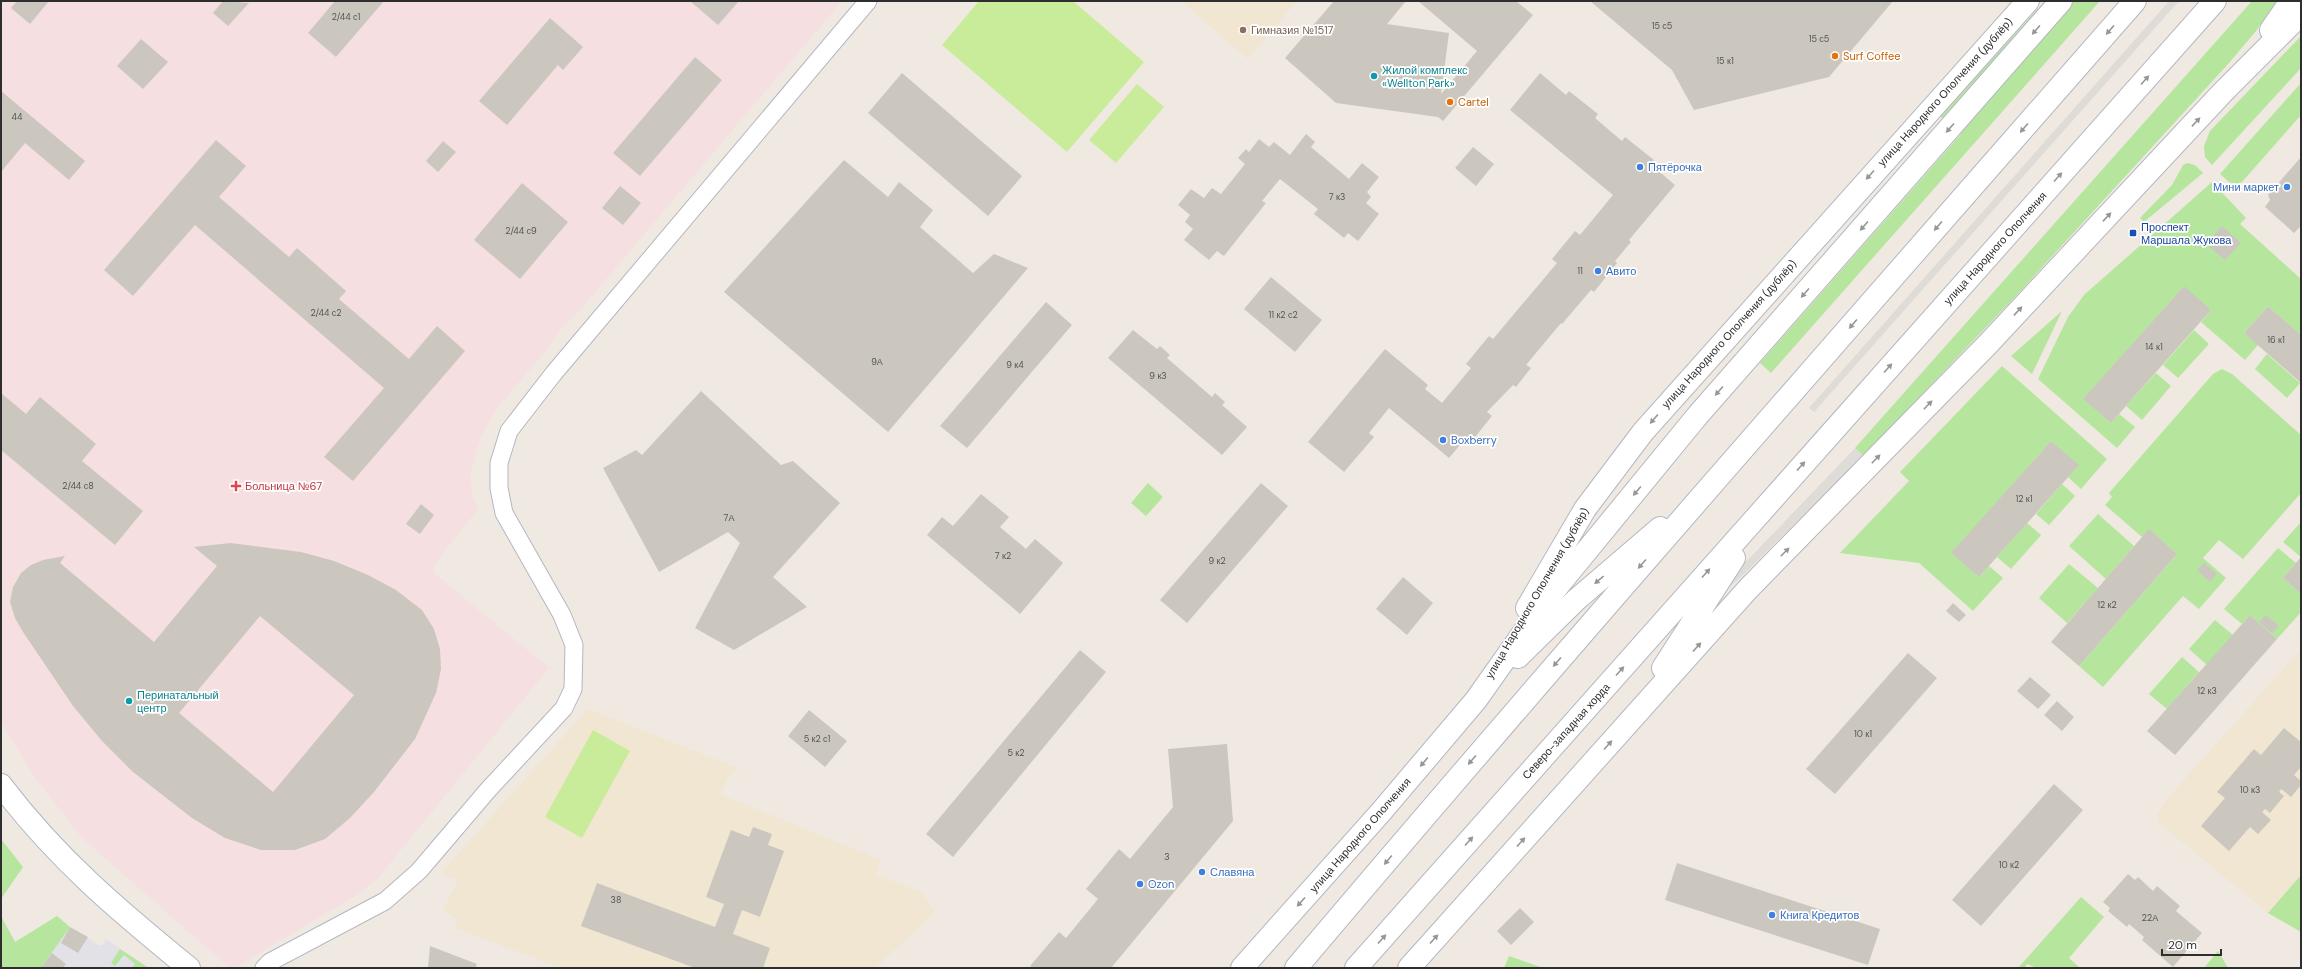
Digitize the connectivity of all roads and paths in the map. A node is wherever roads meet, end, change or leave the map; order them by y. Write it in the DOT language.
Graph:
graph roads {
  1 [pos="868,1"];
  2 [pos="2028,1"];
  3 [pos="2061,1"];
  4 [pos="2135,1"];
  5 [pos="2215,1"];
  6 [pos="2291,1"];
  7 [pos="2301,14"];
  8 [pos="2223,92"];
  9 [pos="1704,492"];
  10 [pos="1775,495"];
  11 [pos="1476,700"];
  12 [pos="1624,728"];
  13 [pos="1,785"];
  14 [pos="189,968"];
  15 [pos="264,968"];
  16 [pos="1242,968"];
  17 [pos="1296,968"];
  18 [pos="1356,968"];
  19 [pos="1408,968"];
  1 -- 15 [label="street"];
  2 -- 11 [label="main road, улица Народного Ополчения (дублёр), one-way"];
  3 -- 11 [label="main road, one-way"];
  4 -- 9 [label="main road, one-way"];
  10 -- 5 [label="main road, улица Народного Ополчения, one-way"];
  6 -- 8 [label="main road"];
  7 -- 8 [label="main road"];
  12 -- 8 [label="main road, one-way"];
  9 -- 11 [label="main road, one-way"];
  9 -- 17 [label="main road, one-way"];
  10 -- 12 [label="main road"];
  18 -- 10 [label="main road, Северо-западная хорда, one-way"];
  11 -- 16 [label="main road, улица Народного Ополчения, one-way"];
  19 -- 12 [label="main road, one-way"];
  13 -- 14 [label="main road"];
}
